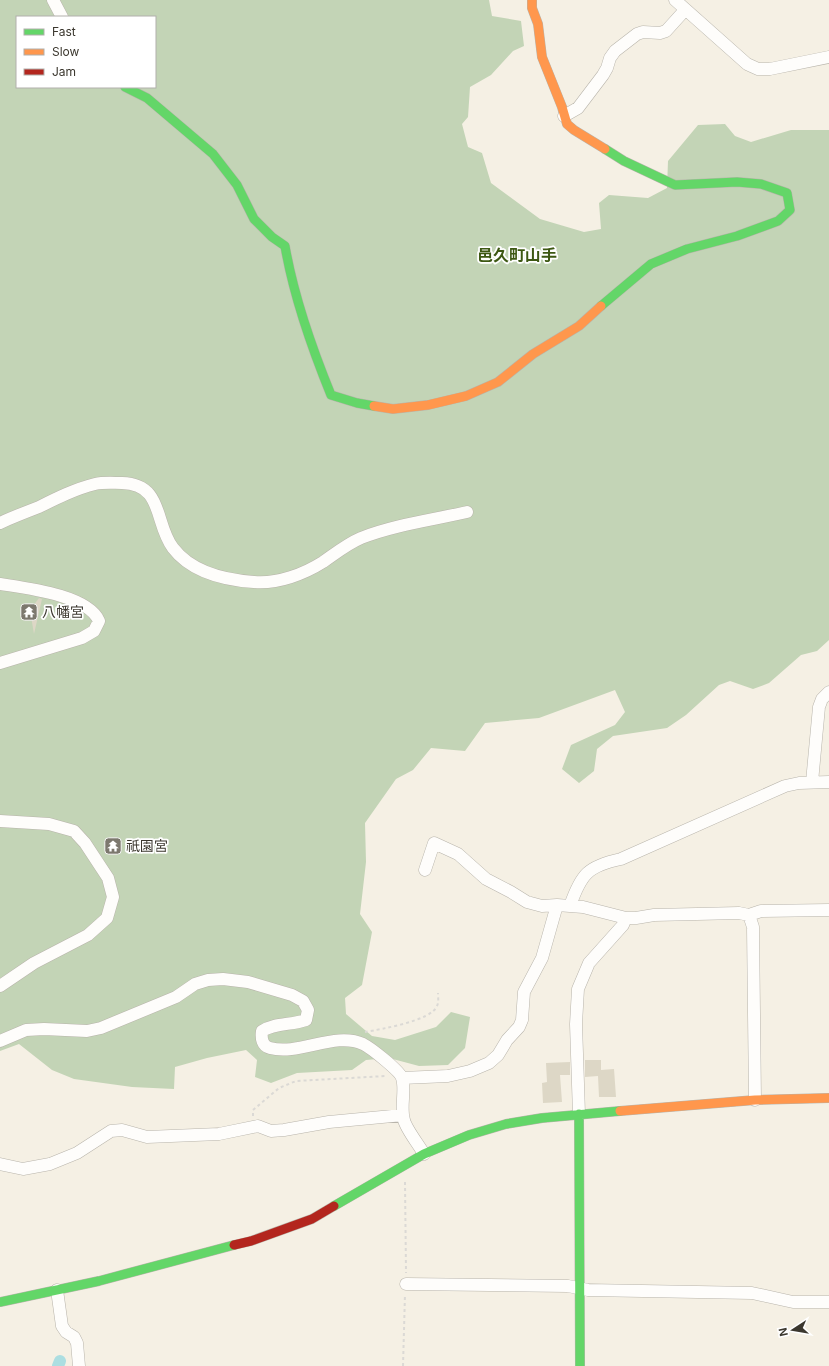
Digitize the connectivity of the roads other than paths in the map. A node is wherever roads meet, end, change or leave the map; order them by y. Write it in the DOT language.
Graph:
graph roads {
  1 [pos="53,0"];
  2 [pos="532,0"];
  3 [pos="675,0"];
  4 [pos="685,10"];
  5 [pos="61,16"];
  6 [pos="829,57"];
  7 [pos="127,88"];
  8 [pos="564,116"];
  9 [pos="467,512"];
  10 [pos="0,523"];
  11 [pos="0,584"];
  12 [pos="0,663"];
  13 [pos="829,692"];
  14 [pos="812,782"];
  15 [pos="829,782"];
  16 [pos="0,821"];
  17 [pos="425,870"];
  18 [pos="557,905"];
  19 [pos="570,906"];
  20 [pos="829,910"];
  21 [pos="749,915"];
  22 [pos="626,918"];
  23 [pos="0,986"];
  24 [pos="0,1041"];
  25 [pos="401,1076"];
  26 [pos="829,1098"];
  27 [pos="755,1100"];
  28 [pos="579,1114"];
  29 [pos="403,1115"];
  30 [pos="424,1154"];
  31 [pos="0,1164"];
  32 [pos="406,1284"];
  33 [pos="579,1288"];
  34 [pos="57,1290"];
  35 [pos="0,1302"];
  36 [pos="829,1302"];
  37 [pos="79,1366"];
  38 [pos="580,1366"];
  1 -- 5 [label="street"];
  2 -- 8 [label="street"];
  3 -- 4 [label="street"];
  4 -- 6 [label="street"];
  4 -- 8 [label="street"];
  7 -- 8 [label="street"];
  9 -- 10 [label="street"];
  11 -- 12 [label="street"];
  13 -- 14 [label="street"];
  14 -- 15 [label="street"];
  14 -- 19 [label="street"];
  16 -- 23 [label="street"];
  17 -- 18 [label="street"];
  18 -- 19 [label="street"];
  18 -- 25 [label="street"];
  19 -- 22 [label="street"];
  20 -- 21 [label="street"];
  21 -- 22 [label="street"];
  21 -- 27 [label="street"];
  22 -- 28 [label="street"];
  24 -- 25 [label="street"];
  25 -- 29 [label="street"];
  26 -- 27 [label="street"];
  27 -- 28 [label="street"];
  28 -- 30 [label="street"];
  28 -- 33 [label="street"];
  29 -- 30 [label="street"];
  29 -- 31 [label="street"];
  30 -- 34 [label="street"];
  32 -- 33 [label="street"];
  33 -- 36 [label="street"];
  33 -- 38 [label="street"];
  34 -- 35 [label="street"];
  34 -- 37 [label="street"];
}
